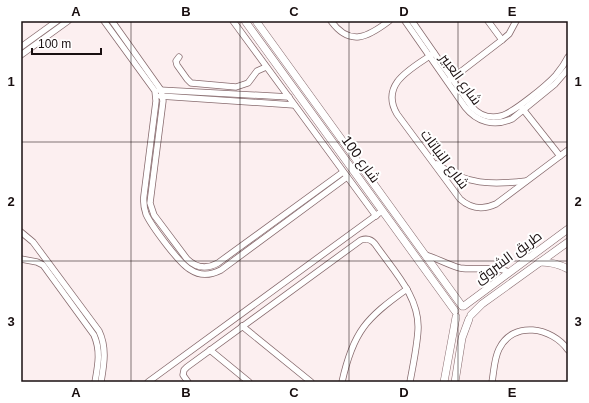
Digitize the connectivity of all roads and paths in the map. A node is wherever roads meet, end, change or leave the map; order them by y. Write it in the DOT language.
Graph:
graph roads {
  1 [pos="57,21"];
  2 [pos="68,21"];
  3 [pos="104,21"];
  4 [pos="112,21"];
  5 [pos="233,21"];
  6 [pos="245,21"];
  7 [pos="256,21"];
  8 [pos="330,21"];
  9 [pos="389,21"];
  10 [pos="405,21"];
  11 [pos="412,21"];
  12 [pos="488,21"];
  13 [pos="516,21"];
  14 [pos="121,39"];
  15 [pos="502,40"];
  16 [pos="21,47"];
  17 [pos="21,55"];
  18 [pos="432,55"];
  19 [pos="179,57"];
  20 [pos="568,57"];
  21 [pos="266,67"];
  22 [pos="568,69"];
  23 [pos="449,80"];
  24 [pos="204,85"];
  25 [pos="228,86"];
  26 [pos="154,89"];
  27 [pos="162,93"];
  28 [pos="203,93"];
  29 [pos="156,96"];
  30 [pos="228,96"];
  31 [pos="289,97"];
  32 [pos="294,104"];
  33 [pos="520,105"];
  34 [pos="524,110"];
  35 [pos="568,150"];
  36 [pos="560,156"];
  37 [pos="432,160"];
  38 [pos="343,172"];
  39 [pos="347,177"];
  40 [pos="526,181"];
  41 [pos="382,211"];
  42 [pos="376,216"];
  43 [pos="281,221"];
  44 [pos="568,229"];
  45 [pos="21,232"];
  46 [pos="568,242"];
  47 [pos="425,255"];
  48 [pos="21,259"];
  49 [pos="540,262"];
  50 [pos="568,270"];
  51 [pos="509,272"];
  52 [pos="53,273"];
  53 [pos="407,289"];
  54 [pos="463,306"];
  55 [pos="456,314"];
  56 [pos="470,317"];
  57 [pos="242,326"];
  58 [pos="210,350"];
  59 [pos="568,350"];
  60 [pos="494,380"];
  61 [pos="95,382"];
  62 [pos="101,382"];
  63 [pos="148,382"];
  64 [pos="188,382"];
  65 [pos="249,382"];
  66 [pos="311,382"];
  67 [pos="342,382"];
  68 [pos="410,382"];
  69 [pos="444,382"];
  70 [pos="455,382"];
  1 -- 16 [label="street"];
  2 -- 17 [label="street"];
  3 -- 14 [label="street"];
  4 -- 14 [label="street"];
  5 -- 21 [label="street"];
  6 -- 41 [label="street, شارع 100"];
  7 -- 47 [label="street, شارع 100"];
  8 -- 9 [label="street"];
  10 -- 18 [label="street, شارع العبير"];
  11 -- 18 [label="street, شارع العبير"];
  12 -- 15 [label="street"];
  13 -- 15 [label="street"];
  14 -- 26 [label="street"];
  14 -- 27 [label="street"];
  15 -- 23 [label="street"];
  18 -- 23 [label="street, شارع العبير"];
  18 -- 37 [label="street, شارع النباتات"];
  19 -- 24 [label="street"];
  20 -- 33 [label="street, شارع العبير"];
  21 -- 25 [label="street"];
  21 -- 31 [label="street"];
  22 -- 34 [label="street, شارع العبير"];
  23 -- 33 [label="street, شارع العبير"];
  23 -- 34 [label="street, شارع العبير"];
  24 -- 25 [label="street"];
  24 -- 28 [label="street"];
  25 -- 30 [label="street"];
  26 -- 27 [label="street"];
  26 -- 29 [label="street"];
  27 -- 28 [label="street"];
  27 -- 29 [label="street"];
  27 -- 30 [label="street"];
  27 -- 43 [label="street"];
  28 -- 30 [label="street"];
  29 -- 43 [label="street"];
  30 -- 31 [label="street"];
  30 -- 32 [label="street"];
  31 -- 32 [label="street"];
  32 -- 38 [label="street"];
  33 -- 34 [label="street"];
  34 -- 36 [label="street"];
  35 -- 36 [label="street, شارع النباتات"];
  36 -- 40 [label="street, شارع النباتات"];
  37 -- 40 [label="street"];
  37 -- 40 [label="street, شارع النباتات"];
  38 -- 39 [label="street"];
  38 -- 43 [label="street"];
  39 -- 42 [label="street"];
  39 -- 43 [label="street"];
  41 -- 42 [label="street"];
  41 -- 55 [label="street, شارع 100"];
  42 -- 63 [label="street"];
  44 -- 51 [label="street, طريق الشروق"];
  45 -- 52 [label="street"];
  46 -- 49 [label="street, طريق الشروق"];
  47 -- 51 [label="street"];
  47 -- 54 [label="street, شارع 100"];
  48 -- 52 [label="street"];
  49 -- 50 [label="street"];
  49 -- 56 [label="street, طريق الشروق"];
  51 -- 54 [label="street, طريق الشروق"];
  52 -- 61 [label="street"];
  52 -- 62 [label="street"];
  53 -- 57 [label="street"];
  53 -- 67 [label="street"];
  53 -- 68 [label="street"];
  54 -- 55 [label="street"];
  54 -- 56 [label="street"];
  55 -- 56 [label="street"];
  55 -- 69 [label="street"];
  56 -- 70 [label="street, طريق الشروق"];
  57 -- 58 [label="street"];
  57 -- 66 [label="street"];
  58 -- 64 [label="street"];
  58 -- 65 [label="street"];
  59 -- 60 [label="street"];
}
